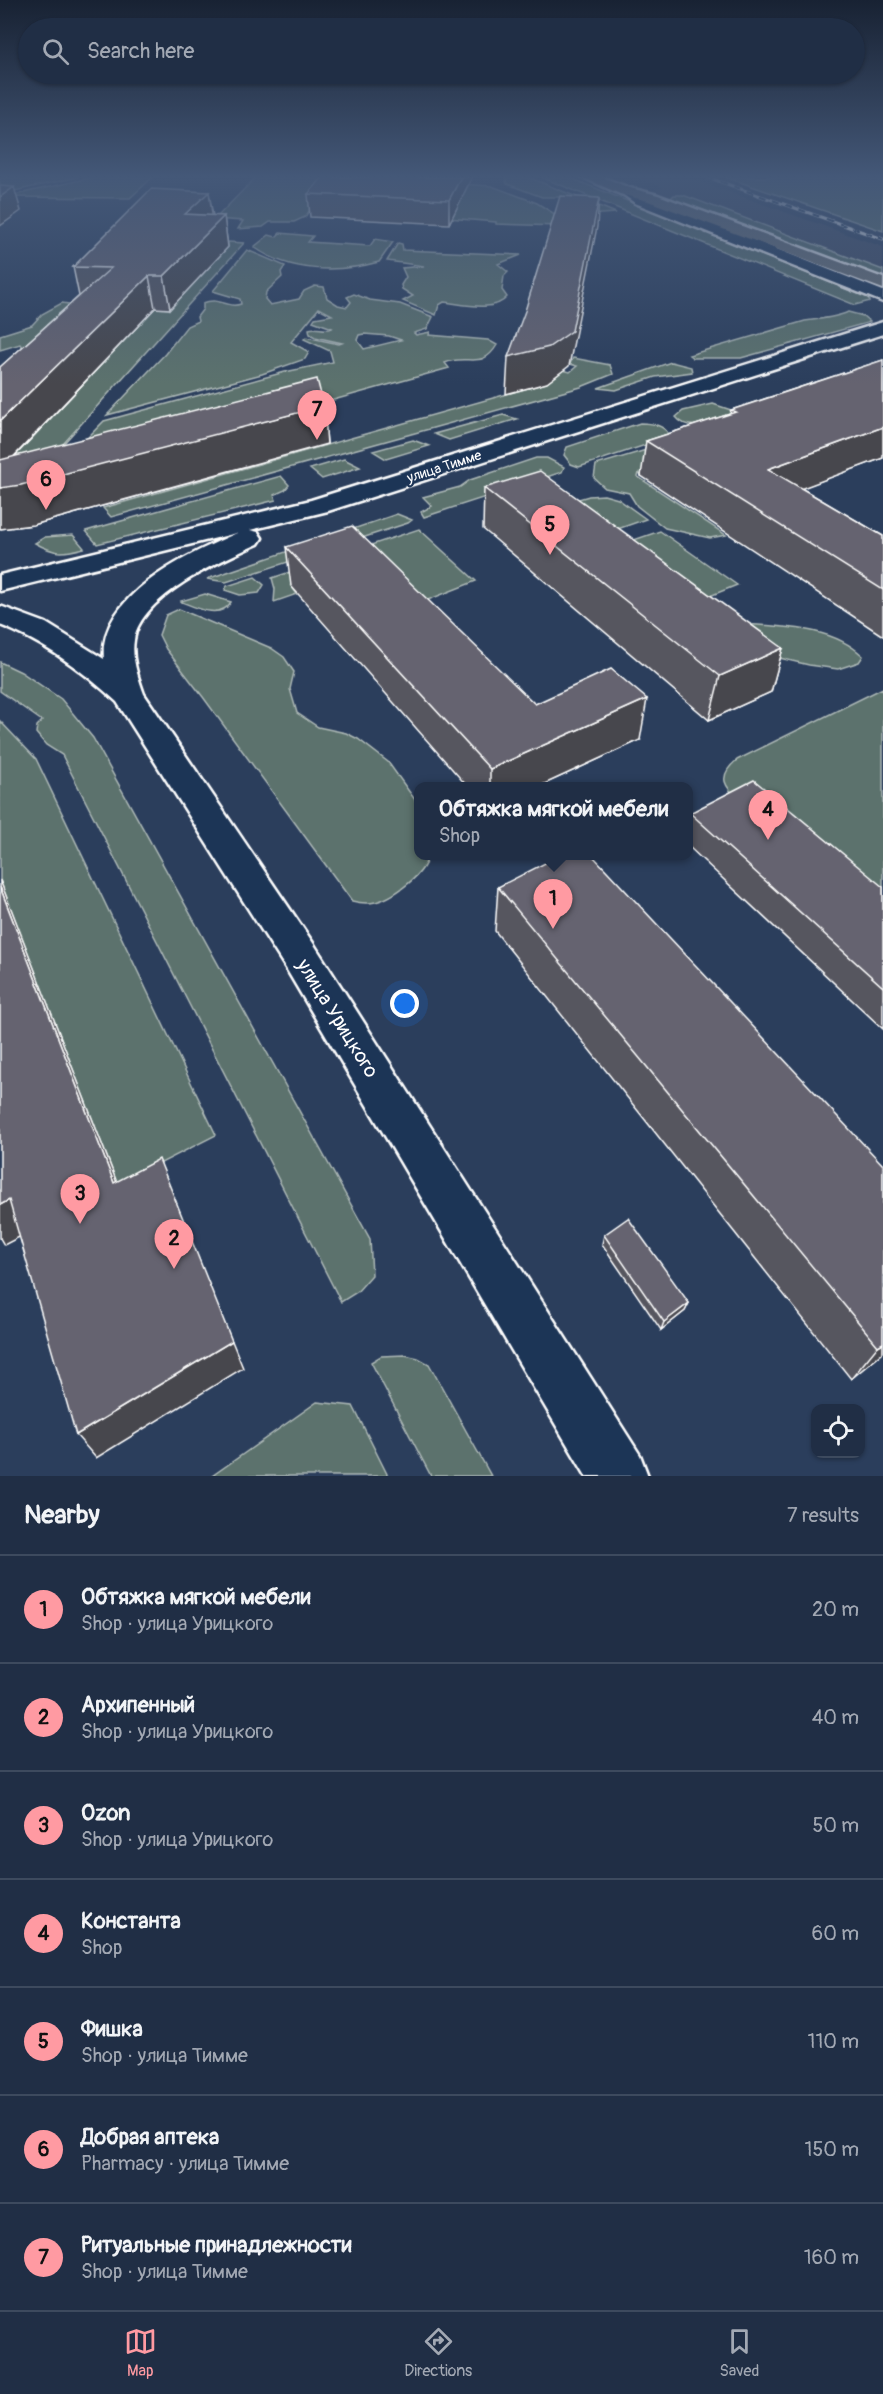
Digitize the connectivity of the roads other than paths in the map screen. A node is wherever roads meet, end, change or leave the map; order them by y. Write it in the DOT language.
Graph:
graph roads {
  1 [pos="755,246"];
  2 [pos="781,246"];
  3 [pos="883,284"];
  4 [pos="883,297"];
  5 [pos="883,328"];
  6 [pos="320,506"];
  7 [pos="0,583"];
  8 [pos="0,615"];
  9 [pos="128,695"];
  10 [pos="619,1476"];
  1 -- 4 [label="main road"];
  2 -- 3 [label="main road"];
  5 -- 6 [label="main road, улица Тимме"];
  6 -- 7 [label="main road, улица Тимме"];
  6 -- 9 [label="main road"];
  8 -- 9 [label="main road, улица Урицкого"];
  9 -- 10 [label="main road, улица Урицкого"];
}
